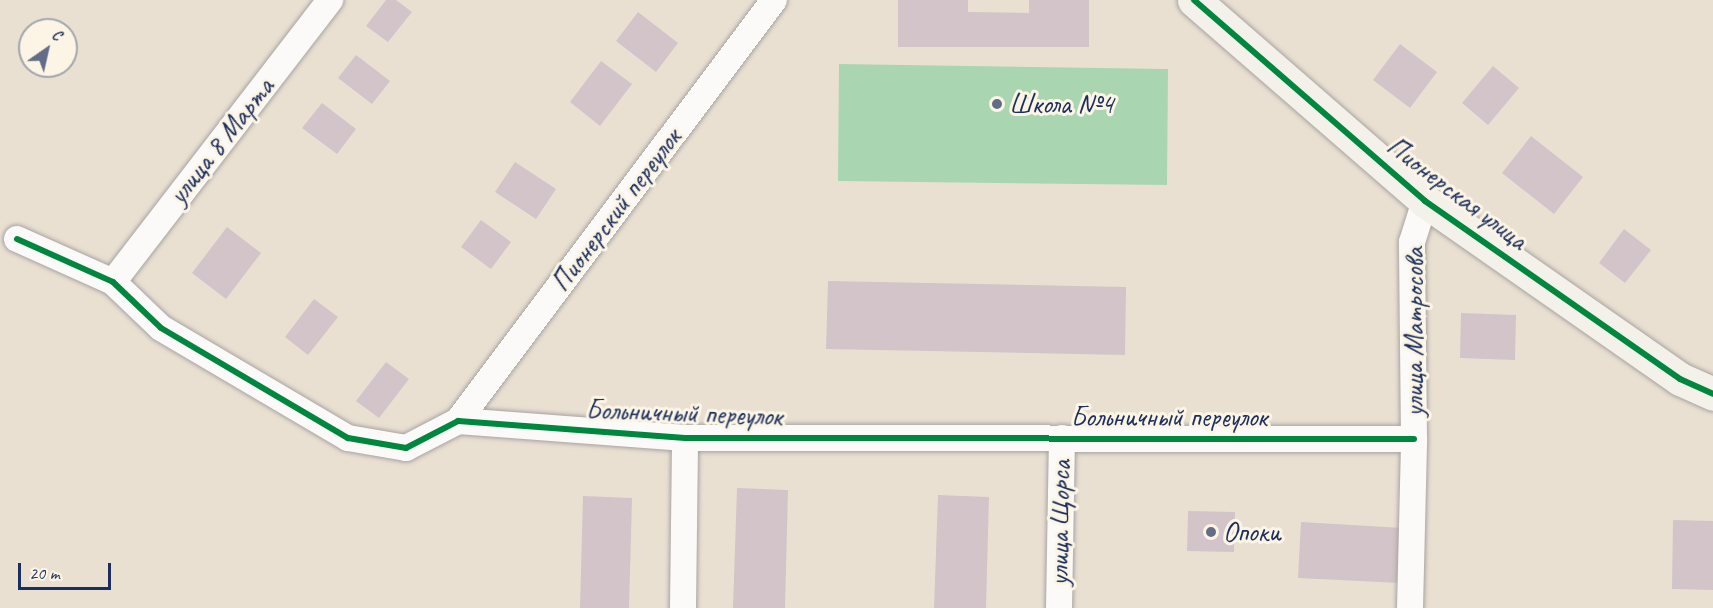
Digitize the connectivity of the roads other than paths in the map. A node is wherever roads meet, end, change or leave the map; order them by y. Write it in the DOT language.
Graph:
graph roads {
  1 [pos="330,0"];
  2 [pos="774,0"];
  3 [pos="1195,0"];
  4 [pos="1425,201"];
  5 [pos="17,239"];
  6 [pos="113,282"];
  7 [pos="1713,394"];
  8 [pos="458,421"];
  9 [pos="685,438"];
  10 [pos="1062,438"];
  11 [pos="1414,439"];
  12 [pos="682,608"];
  13 [pos="1059,608"];
  14 [pos="1410,608"];
  1 -- 6 [label="street, улица 8 Марта"];
  2 -- 8 [label="street, Пионерский переулок"];
  3 -- 4 [label="street, Пионерская улица"];
  4 -- 7 [label="street, Пионерская улица"];
  4 -- 11 [label="street, улица Матросова"];
  5 -- 6 [label="street"];
  6 -- 8 [label="street"];
  8 -- 9 [label="street, Больничный переулок"];
  9 -- 10 [label="street, Больничный переулок"];
  9 -- 12 [label="street"];
  10 -- 11 [label="street, Больничный переулок"];
  10 -- 13 [label="street, улица Щорса"];
  11 -- 14 [label="street, улица Матросова"];
}
